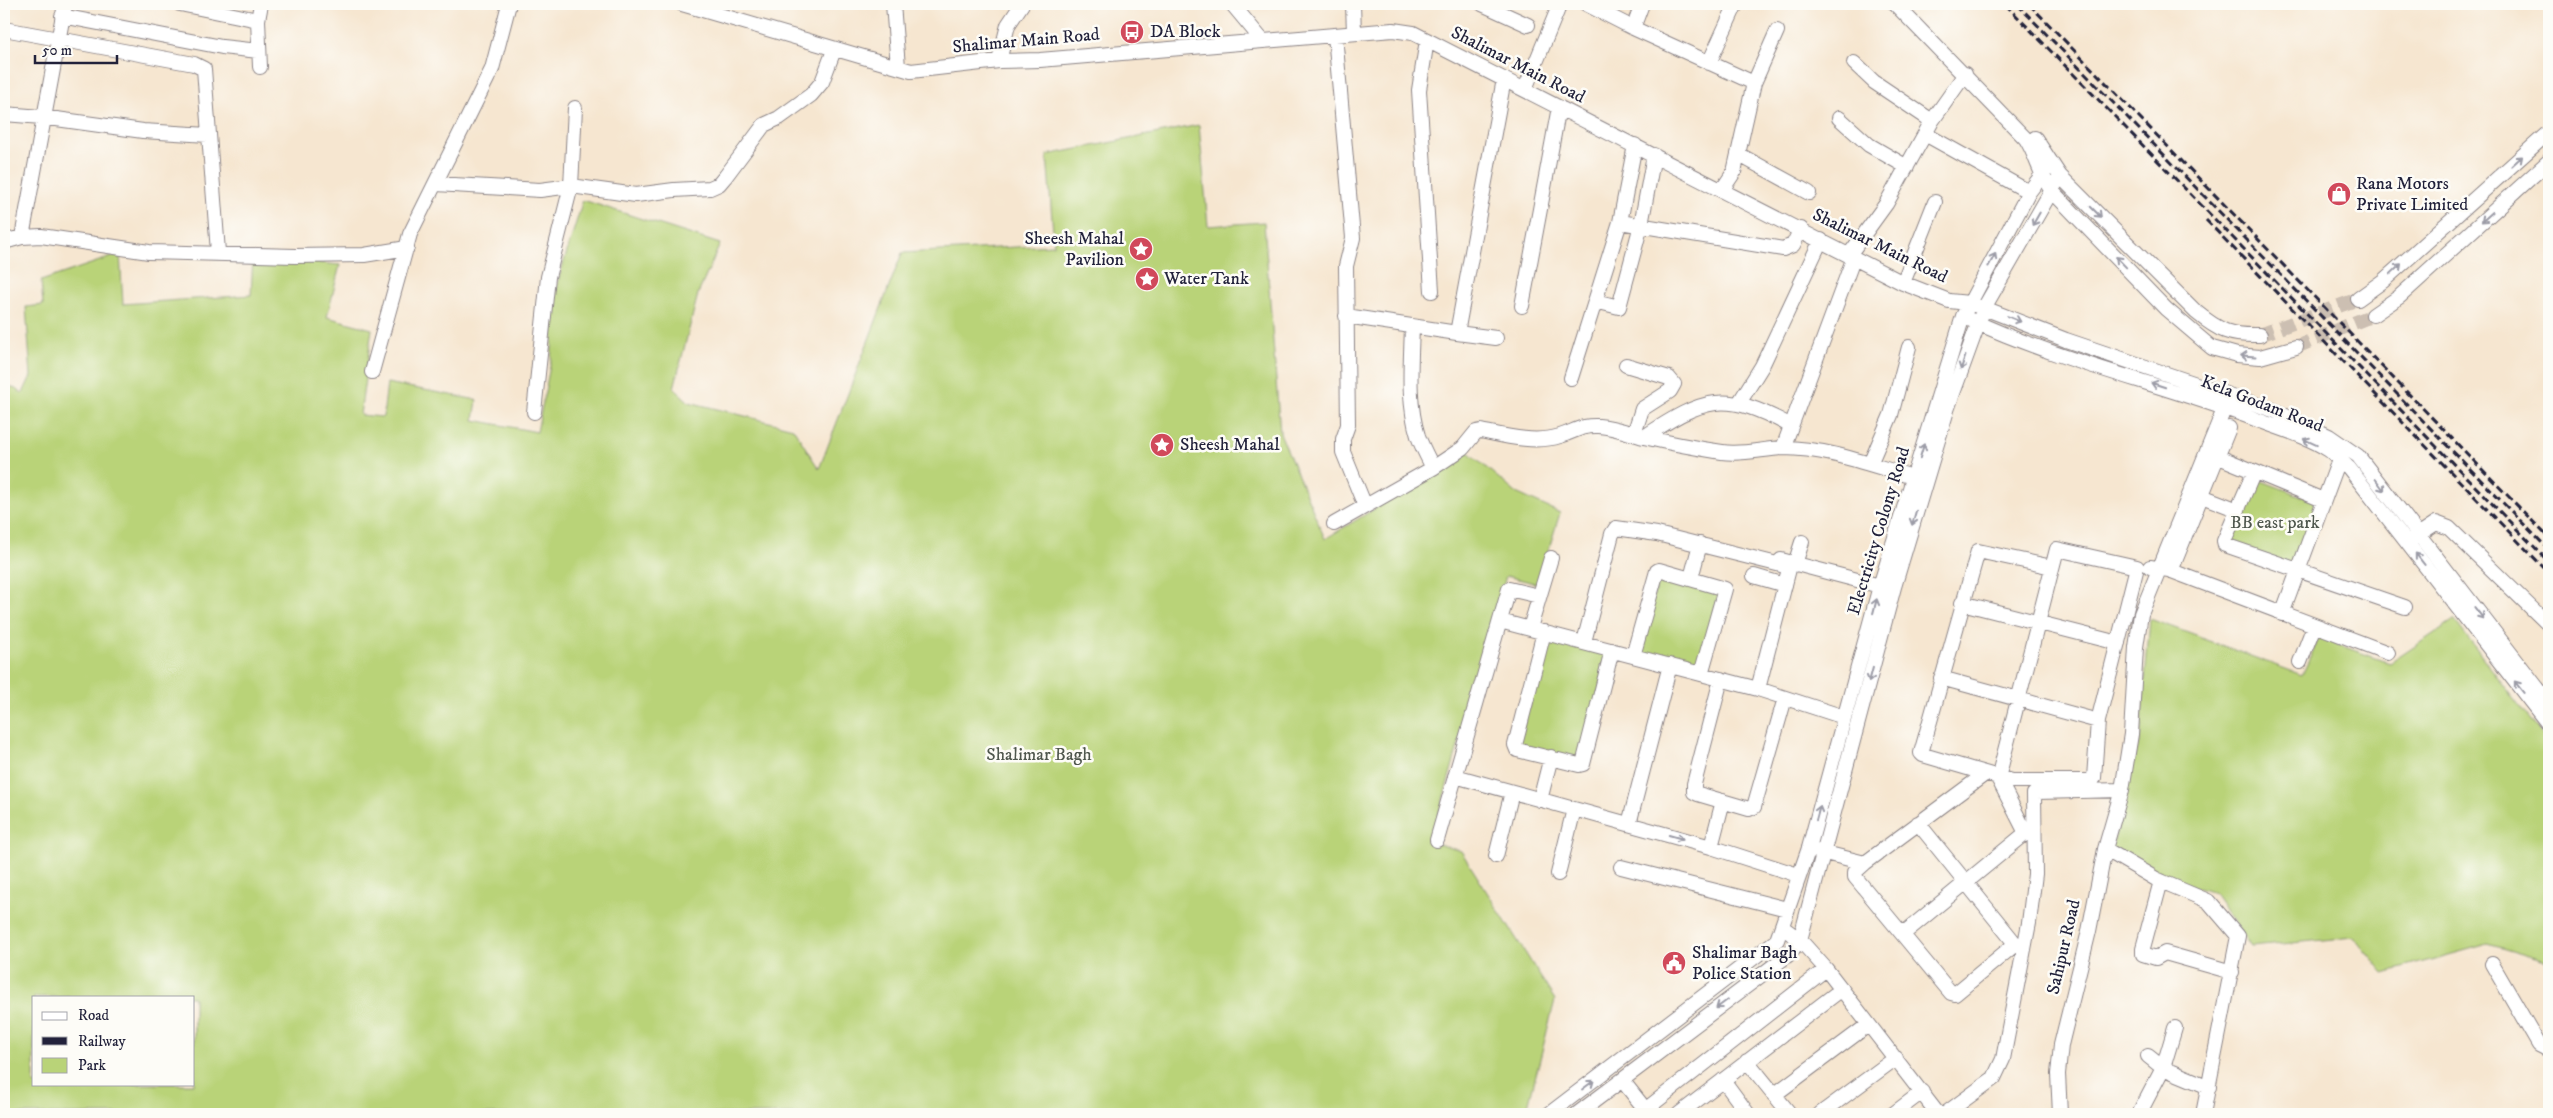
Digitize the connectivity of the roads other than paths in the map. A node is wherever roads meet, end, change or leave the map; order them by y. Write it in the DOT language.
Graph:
graph roads {
  1 [pos="180,4"];
  2 [pos="261,4"];
  3 [pos="509,4"];
  4 [pos="682,4"];
  5 [pos="893,4"];
  6 [pos="1022,4"];
  7 [pos="1232,4"];
  8 [pos="1353,4"];
  9 [pos="1482,4"];
  10 [pos="1560,4"];
  11 [pos="1642,4"];
  12 [pos="1736,4"];
  13 [pos="1895,4"];
  14 [pos="1906,4"];
  15 [pos="1595,6"];
  16 [pos="64,10"];
  17 [pos="258,20"];
  18 [pos="1528,25"];
  19 [pos="1632,28"];
  20 [pos="4,29"];
  21 [pos="1777,31"];
  22 [pos="1354,33"];
  23 [pos="1335,35"];
  24 [pos="57,40"];
  25 [pos="1262,40"];
  26 [pos="1427,40"];
  27 [pos="834,50"];
  28 [pos="259,51"];
  29 [pos="999,61"];
  30 [pos="1709,63"];
  31 [pos="1854,63"];
  32 [pos="260,67"];
  33 [pos="898,67"];
  34 [pos="1965,74"];
  35 [pos="1504,79"];
  36 [pos="1754,83"];
  37 [pos="1524,90"];
  38 [pos="1559,107"];
  39 [pos="575,108"];
  40 [pos="4,114"];
  41 [pos="42,116"];
  42 [pos="1839,118"];
  43 [pos="1932,121"];
  44 [pos="2549,132"];
  45 [pos="1925,134"];
  46 [pos="208,135"];
  47 [pos="1635,145"];
  48 [pos="1738,154"];
  49 [pos="1654,155"];
  50 [pos="2549,161"];
  51 [pos="2051,163"];
  52 [pos="1906,167"];
  53 [pos="2040,176"];
  54 [pos="2060,176"];
  55 [pos="436,184"];
  56 [pos="571,186"];
  57 [pos="1722,190"];
  58 [pos="2052,191"];
  59 [pos="2030,192"];
  60 [pos="1809,193"];
  61 [pos="1935,202"];
  62 [pos="1620,222"];
  63 [pos="1642,225"];
  64 [pos="1801,229"];
  65 [pos="22,237"];
  66 [pos="1821,240"];
  67 [pos="4,242"];
  68 [pos="406,248"];
  69 [pos="218,252"];
  70 [pos="1852,256"];
  71 [pos="1903,283"];
  72 [pos="1432,291"];
  73 [pos="2358,299"];
  74 [pos="1595,301"];
  75 [pos="1949,301"];
  76 [pos="1968,303"];
  77 [pos="1522,306"];
  78 [pos="1984,308"];
  79 [pos="2373,314"];
  80 [pos="1346,316"];
  81 [pos="1962,316"];
  82 [pos="1978,323"];
  83 [pos="1412,326"];
  84 [pos="1457,333"];
  85 [pos="2260,335"];
  86 [pos="1496,338"];
  87 [pos="1909,347"];
  88 [pos="2296,347"];
  89 [pos="1626,365"];
  90 [pos="372,372"];
  91 [pos="1571,378"];
  92 [pos="1739,403"];
  93 [pos="2225,407"];
  94 [pos="534,412"];
  95 [pos="1791,426"];
  96 [pos="2229,428"];
  97 [pos="1639,436"];
  98 [pos="1783,448"];
  99 [pos="2358,456"];
  100 [pos="2219,457"];
  101 [pos="1870,464"];
  102 [pos="2344,464"];
  103 [pos="1433,468"];
  104 [pos="2254,472"];
  105 [pos="1920,479"];
  106 [pos="2197,494"];
  107 [pos="2323,500"];
  108 [pos="1365,506"];
  109 [pos="2238,510"];
  110 [pos="1628,520"];
  111 [pos="1334,524"];
  112 [pos="2412,538"];
  113 [pos="1802,542"];
  114 [pos="1700,544"];
  115 [pos="1550,558"];
  116 [pos="1795,564"];
  117 [pos="2052,567"];
  118 [pos="2137,567"];
  119 [pos="2165,569"];
  120 [pos="2298,570"];
  121 [pos="1754,576"];
  122 [pos="1691,578"];
  123 [pos="1785,584"];
  124 [pos="1880,586"];
  125 [pos="1539,596"];
  126 [pos="1962,603"];
  127 [pos="2405,607"];
  128 [pos="2282,614"];
  129 [pos="1500,621"];
  130 [pos="2038,622"];
  131 [pos="2549,625"];
  132 [pos="2314,626"];
  133 [pos="1537,630"];
  134 [pos="1584,642"];
  135 [pos="2118,643"];
  136 [pos="1612,650"];
  137 [pos="2388,654"];
  138 [pos="1633,656"];
  139 [pos="2300,662"];
  140 [pos="1670,666"];
  141 [pos="1701,674"];
  142 [pos="1941,678"];
  143 [pos="1721,679"];
  144 [pos="1758,689"];
  145 [pos="1785,698"];
  146 [pos="2018,699"];
  147 [pos="2549,703"];
  148 [pos="1844,717"];
  149 [pos="2098,721"];
  150 [pos="2549,725"];
  151 [pos="1551,757"];
  152 [pos="1455,776"];
  153 [pos="1991,776"];
  154 [pos="2122,790"];
  155 [pos="1512,792"];
  156 [pos="1540,800"];
  157 [pos="1723,801"];
  158 [pos="1574,809"];
  159 [pos="1629,824"];
  160 [pos="1918,824"];
  161 [pos="1437,840"];
  162 [pos="1711,847"];
  163 [pos="1809,848"];
  164 [pos="2105,849"];
  165 [pos="1824,853"];
  166 [pos="1496,856"];
  167 [pos="1865,863"];
  168 [pos="1621,867"];
  169 [pos="1558,874"];
  170 [pos="1798,875"];
  171 [pos="2161,881"];
  172 [pos="1966,883"];
  173 [pos="1787,908"];
  174 [pos="1782,927"];
  175 [pos="1903,934"];
  176 [pos="1800,940"];
  177 [pos="2492,964"];
  178 [pos="1826,969"];
  179 [pos="2232,972"];
  180 [pos="1842,989"];
  181 [pos="1682,1013"];
  182 [pos="1868,1025"];
  183 [pos="1692,1027"];
  184 [pos="2175,1028"];
  185 [pos="2549,1050"];
  186 [pos="2148,1056"];
  187 [pos="1896,1058"];
  188 [pos="1747,1061"];
  189 [pos="2163,1068"];
  190 [pos="1622,1080"];
  191 [pos="1723,1080"];
  192 [pos="2209,1087"];
  193 [pos="1922,1092"];
  194 [pos="1774,1095"];
  195 [pos="1596,1109"];
  196 [pos="1647,1112"];
  197 [pos="1549,1114"];
  198 [pos="1577,1114"];
  199 [pos="1679,1114"];
  200 [pos="1748,1114"];
  201 [pos="1790,1114"];
  202 [pos="1820,1114"];
  203 [pos="1893,1114"];
  204 [pos="1938,1114"];
  205 [pos="1945,1114"];
  206 [pos="2060,1114"];
  207 [pos="2139,1114"];
  208 [pos="2203,1114"];
  1 -- 17 [label="street"];
  2 -- 17 [label="street"];
  3 -- 55 [label="street"];
  4 -- 27 [label="street, Shalimar Main Road"];
  5 -- 33 [label="street"];
  6 -- 29 [label="street"];
  7 -- 25 [label="street"];
  8 -- 22 [label="street"];
  9 -- 18 [label="street"];
  10 -- 37 [label="street"];
  11 -- 19 [label="street"];
  12 -- 30 [label="street"];
  13 -- 34 [label="street"];
  14 -- 51 [label="street"];
  15 -- 19 [label="street"];
  16 -- 24 [label="street"];
  16 -- 28 [label="street"];
  17 -- 28 [label="street"];
  19 -- 30 [label="street"];
  20 -- 24 [label="street"];
  21 -- 36 [label="street"];
  22 -- 23 [label="street, Shalimar Main Road"];
  22 -- 26 [label="street, Shalimar Main Road"];
  23 -- 25 [label="street, Shalimar Main Road"];
  23 -- 80 [label="street"];
  24 -- 41 [label="street"];
  24 -- 46 [label="street"];
  25 -- 29 [label="street, Shalimar Main Road"];
  26 -- 35 [label="street, Shalimar Main Road"];
  26 -- 72 [label="street"];
  27 -- 33 [label="street, Shalimar Main Road"];
  27 -- 56 [label="street"];
  28 -- 32 [label="street"];
  29 -- 33 [label="street, Shalimar Main Road"];
  30 -- 36 [label="street"];
  31 -- 43 [label="street"];
  34 -- 43 [label="street"];
  34 -- 53 [label="street"];
  35 -- 37 [label="street, Shalimar Main Road"];
  35 -- 84 [label="street"];
  36 -- 48 [label="street"];
  37 -- 38 [label="street, Shalimar Main Road"];
  38 -- 47 [label="street, Shalimar Main Road"];
  38 -- 77 [label="street"];
  39 -- 56 [label="street"];
  40 -- 41 [label="street"];
  41 -- 46 [label="street"];
  41 -- 65 [label="street"];
  42 -- 52 [label="street"];
  43 -- 45 [label="street"];
  73 -- 44 [label="street, one-way"];
  45 -- 52 [label="street"];
  45 -- 59 [label="street"];
  46 -- 69 [label="street"];
  47 -- 49 [label="street, Shalimar Main Road"];
  47 -- 62 [label="street"];
  48 -- 57 [label="street"];
  48 -- 60 [label="street"];
  49 -- 57 [label="street, Shalimar Main Road"];
  49 -- 63 [label="street"];
  50 -- 79 [label="street, one-way"];
  51 -- 53 [label="street, Electricity Colony Road"];
  51 -- 54 [label="street"];
  52 -- 70 [label="street"];
  53 -- 58 [label="street"];
  53 -- 59 [label="street, Electricity Colony Road"];
  54 -- 58 [label="street, Electricity Colony Road"];
  54 -- 85 [label="street, one-way"];
  55 -- 56 [label="street"];
  55 -- 68 [label="street"];
  56 -- 94 [label="street"];
  57 -- 64 [label="street, Shalimar Main Road"];
  58 -- 78 [label="street, Electricity Colony Road, one-way"];
  88 -- 58 [label="street, one-way"];
  76 -- 59 [label="street, Electricity Colony Road, one-way"];
  61 -- 71 [label="street"];
  62 -- 63 [label="street"];
  62 -- 74 [label="street"];
  63 -- 64 [label="street"];
  63 -- 74 [label="street"];
  64 -- 66 [label="street, Shalimar Main Road"];
  65 -- 67 [label="street"];
  65 -- 69 [label="street"];
  66 -- 70 [label="street, Shalimar Main Road"];
  66 -- 92 [label="street"];
  68 -- 69 [label="street"];
  68 -- 90 [label="street"];
  70 -- 71 [label="street, Shalimar Main Road"];
  70 -- 95 [label="street"];
  71 -- 75 [label="street, Shalimar Main Road"];
  74 -- 91 [label="street"];
  75 -- 76 [label="street, Shalimar Main Road"];
  75 -- 81 [label="street, Shalimar Main Road"];
  76 -- 78 [label="street, Kela Godam Road"];
  76 -- 81 [label="street, Electricity Colony Road"];
  78 -- 82 [label="street, Electricity Colony Road"];
  78 -- 99 [label="street, Kela Godam Road, one-way"];
  80 -- 83 [label="street"];
  80 -- 108 [label="street"];
  81 -- 82 [label="street, Kela Godam Road"];
  105 -- 81 [label="street, Electricity Colony Road, one-way"];
  93 -- 82 [label="street, Kela Godam Road, one-way"];
  82 -- 105 [label="street, Electricity Colony Road, one-way"];
  83 -- 84 [label="street"];
  83 -- 103 [label="street"];
  84 -- 86 [label="street"];
  87 -- 101 [label="street"];
  89 -- 97 [label="street"];
  92 -- 95 [label="street"];
  92 -- 97 [label="street"];
  102 -- 93 [label="street, Kela Godam Road, one-way"];
  93 -- 106 [label="street"];
  95 -- 98 [label="street"];
  96 -- 100 [label="street"];
  97 -- 98 [label="street"];
  97 -- 103 [label="street"];
  98 -- 101 [label="street"];
  99 -- 102 [label="street"];
  99 -- 112 [label="street, Kela Godam Road, one-way"];
  100 -- 104 [label="street"];
  100 -- 106 [label="street"];
  101 -- 105 [label="street"];
  102 -- 107 [label="street"];
  102 -- 112 [label="street, Kela Godam Road"];
  103 -- 108 [label="street"];
  104 -- 107 [label="street"];
  104 -- 109 [label="street"];
  105 -- 124 [label="street, Electricity Colony Road"];
  105 -- 165 [label="street, Electricity Colony Road, one-way"];
  106 -- 109 [label="street"];
  106 -- 119 [label="street, Sahipur Road"];
  107 -- 120 [label="street"];
  108 -- 111 [label="street"];
  109 -- 120 [label="street"];
  110 -- 116 [label="street"];
  112 -- 131 [label="street"];
  112 -- 147 [label="street, Kela Godam Road, one-way"];
  150 -- 112 [label="street, Kela Godam Road, one-way"];
  113 -- 116 [label="street"];
  114 -- 122 [label="street"];
  114 -- 123 [label="street"];
  114 -- 134 [label="street"];
  115 -- 125 [label="street"];
  116 -- 124 [label="street"];
  117 -- 118 [label="street"];
  117 -- 126 [label="street"];
  117 -- 130 [label="street"];
  118 -- 119 [label="street"];
  118 -- 135 [label="street"];
  119 -- 128 [label="street"];
  119 -- 154 [label="street, Sahipur Road"];
  120 -- 127 [label="street"];
  120 -- 128 [label="street"];
  121 -- 123 [label="street"];
  122 -- 138 [label="street"];
  122 -- 141 [label="street"];
  123 -- 144 [label="street"];
  148 -- 124 [label="street, Electricity Colony Road, one-way"];
  125 -- 129 [label="street"];
  125 -- 133 [label="street"];
  126 -- 130 [label="street"];
  126 -- 142 [label="street"];
  128 -- 132 [label="street"];
  129 -- 133 [label="street"];
  129 -- 152 [label="street"];
  130 -- 135 [label="street"];
  130 -- 146 [label="street"];
  132 -- 137 [label="street"];
  132 -- 139 [label="street"];
  133 -- 134 [label="street"];
  133 -- 151 [label="street"];
  134 -- 136 [label="street"];
  135 -- 149 [label="street"];
  136 -- 138 [label="street"];
  136 -- 151 [label="street"];
  138 -- 140 [label="street"];
  140 -- 141 [label="street"];
  140 -- 159 [label="street"];
  141 -- 143 [label="street"];
  142 -- 146 [label="street"];
  142 -- 153 [label="street"];
  143 -- 144 [label="street"];
  143 -- 157 [label="street"];
  144 -- 145 [label="street"];
  145 -- 148 [label="street"];
  145 -- 157 [label="street"];
  146 -- 149 [label="street"];
  146 -- 153 [label="street"];
  163 -- 148 [label="street, Electricity Colony Road, one-way"];
  149 -- 153 [label="street"];
  151 -- 156 [label="street"];
  152 -- 155 [label="street"];
  152 -- 161 [label="street"];
  153 -- 160 [label="street"];
  153 -- 172 [label="street"];
  154 -- 164 [label="street, Sahipur Road"];
  154 -- 205 [label="street"];
  155 -- 156 [label="street"];
  155 -- 166 [label="street"];
  156 -- 158 [label="street"];
  157 -- 162 [label="street"];
  158 -- 159 [label="street"];
  158 -- 169 [label="street"];
  159 -- 162 [label="street, one-way"];
  160 -- 167 [label="street"];
  160 -- 172 [label="street"];
  162 -- 170 [label="street"];
  163 -- 165 [label="street"];
  163 -- 170 [label="street, Electricity Colony Road"];
  164 -- 171 [label="street"];
  164 -- 206 [label="street, Sahipur Road"];
  165 -- 167 [label="street"];
  165 -- 176 [label="street, Electricity Colony Road"];
  167 -- 175 [label="street"];
  168 -- 173 [label="street"];
  170 -- 173 [label="street, Electricity Colony Road"];
  171 -- 179 [label="street"];
  171 -- 179 [label="street"];
  172 -- 175 [label="street"];
  172 -- 175 [label="street"];
  173 -- 174 [label="street, Electricity Colony Road"];
  174 -- 176 [label="street"];
  174 -- 181 [label="street"];
  176 -- 178 [label="street"];
  176 -- 183 [label="street, one-way"];
  177 -- 185 [label="street"];
  178 -- 180 [label="street"];
  178 -- 196 [label="street"];
  179 -- 192 [label="street"];
  180 -- 182 [label="street"];
  180 -- 188 [label="street"];
  181 -- 183 [label="street"];
  197 -- 181 [label="street, one-way"];
  182 -- 187 [label="street"];
  182 -- 194 [label="street"];
  183 -- 190 [label="street"];
  184 -- 189 [label="street"];
  186 -- 189 [label="street"];
  187 -- 193 [label="street"];
  187 -- 202 [label="street"];
  188 -- 191 [label="street"];
  188 -- 194 [label="street"];
  189 -- 192 [label="street"];
  189 -- 207 [label="street"];
  190 -- 195 [label="street"];
  190 -- 196 [label="street"];
  191 -- 199 [label="street"];
  191 -- 200 [label="street"];
  192 -- 208 [label="street"];
  193 -- 203 [label="street"];
  193 -- 204 [label="street"];
  194 -- 201 [label="street"];
  195 -- 198 [label="street"];
}
